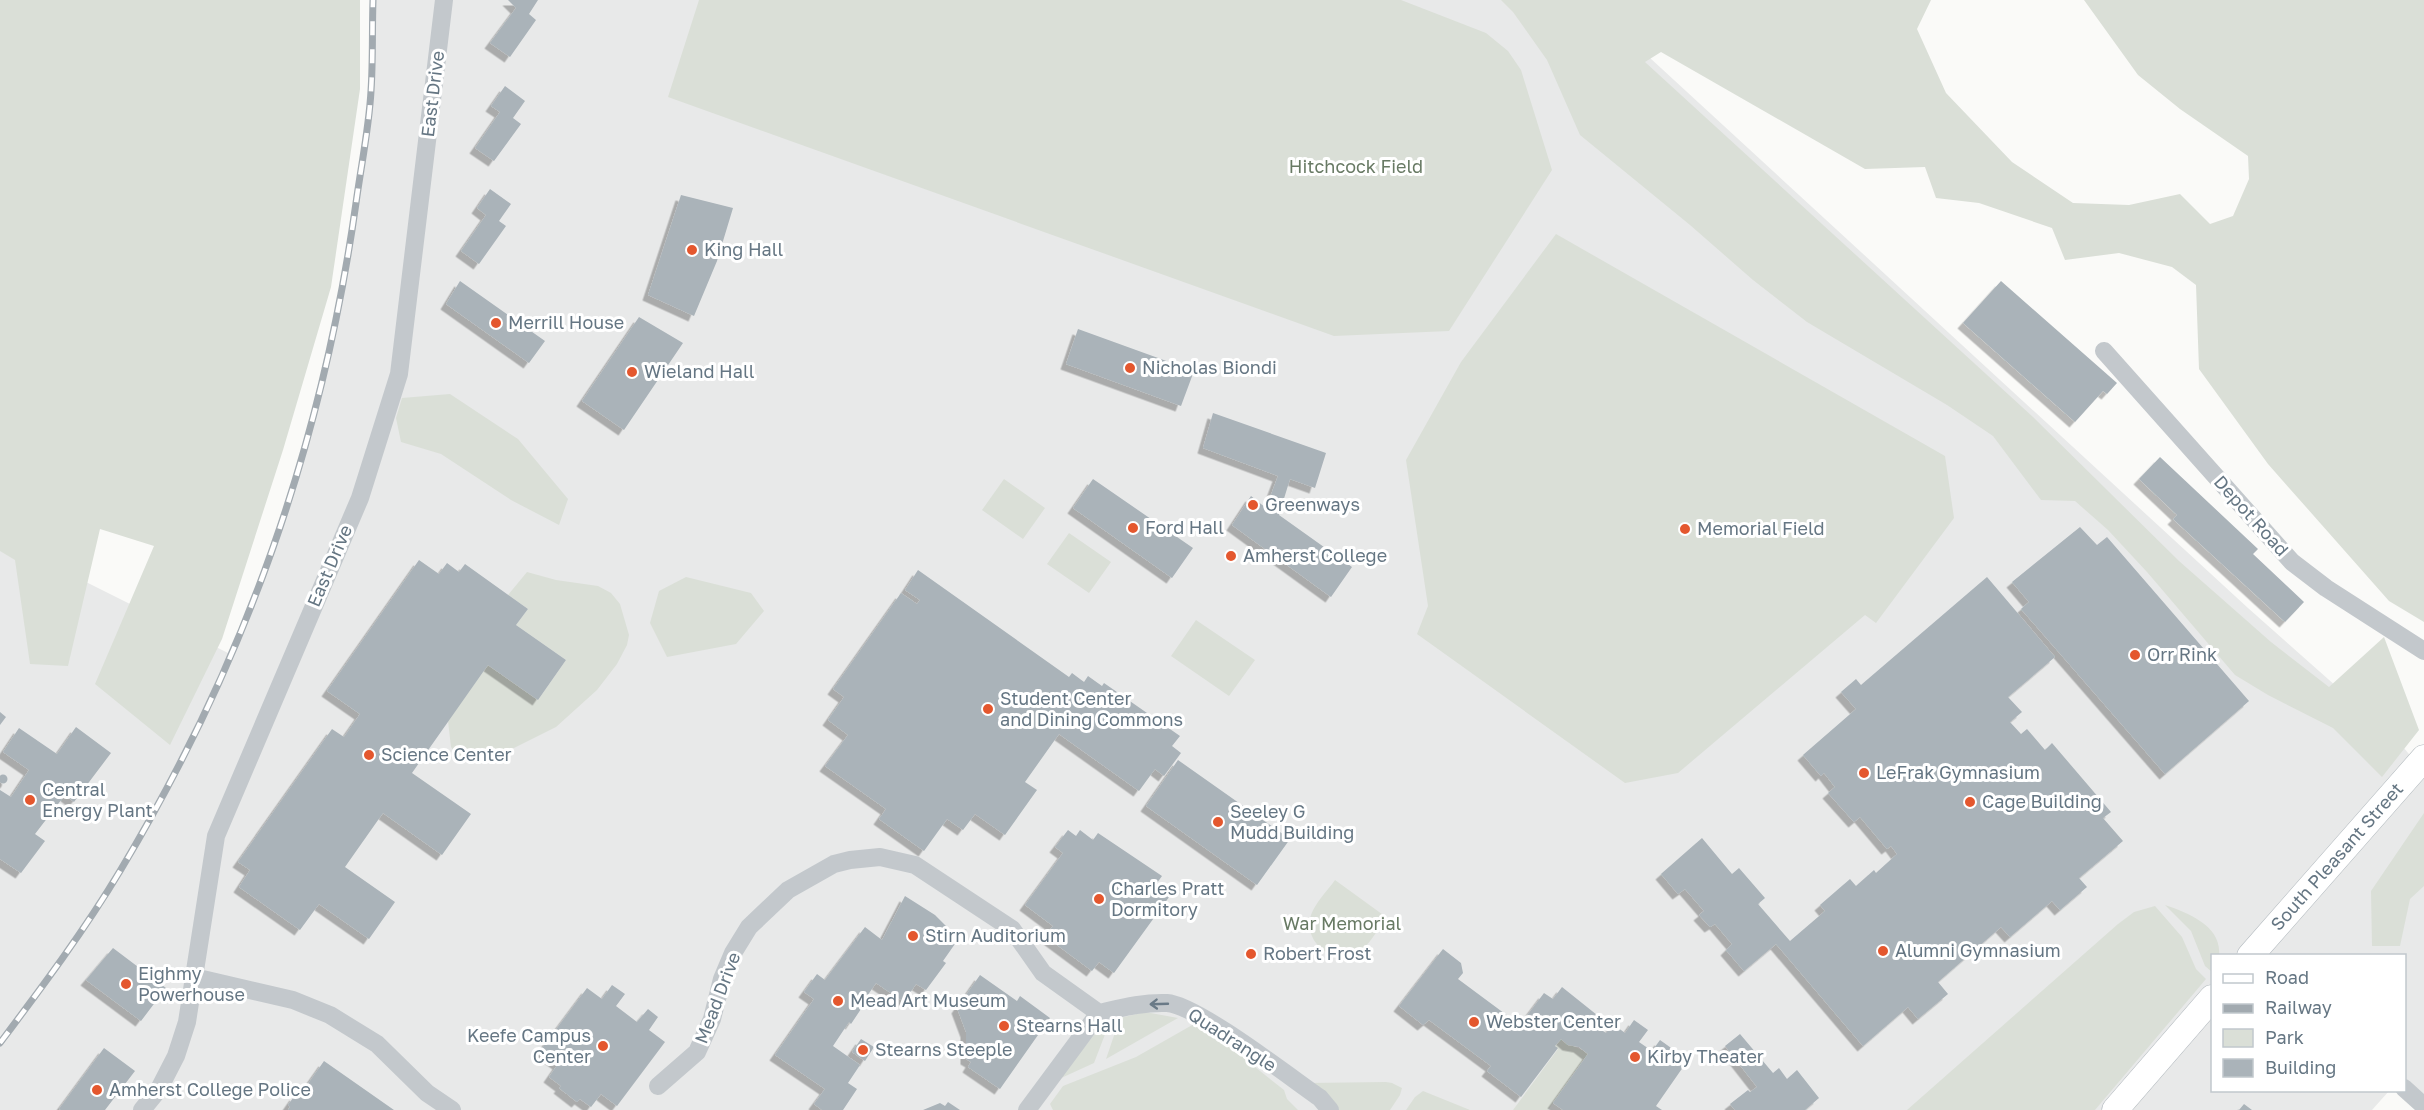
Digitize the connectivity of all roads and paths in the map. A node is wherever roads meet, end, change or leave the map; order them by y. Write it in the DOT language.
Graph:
graph roads {
  1 [pos="444,0"];
  2 [pos="2104,351"];
  3 [pos="2424,651"];
  4 [pos="2424,758"];
  5 [pos="2253,954"];
  6 [pos="195,977"];
  7 [pos="2211,999"];
  8 [pos="1099,1013"];
  9 [pos="658,1086"];
  10 [pos="2406,1090"];
  11 [pos="2424,1106"];
  12 [pos="2121,1108"];
  13 [pos="142,1110"];
  14 [pos="452,1110"];
  15 [pos="1027,1110"];
  16 [pos="1330,1110"];
  1 -- 6 [label="street, East Drive"];
  2 -- 3 [label="street, Depot Road"];
  4 -- 5 [label="main road, South Pleasant Street"];
  6 -- 13 [label="street, East Drive"];
  6 -- 14 [label="street"];
  7 -- 12 [label="main road"];
  8 -- 9 [label="street, Mead Drive"];
  8 -- 15 [label="street"];
  16 -- 8 [label="street, Quadrangle, one-way"];
  10 -- 11 [label="street"];
}
